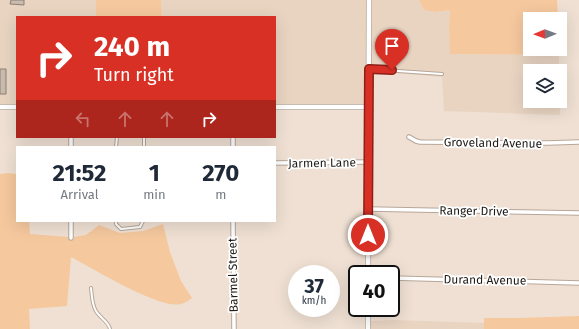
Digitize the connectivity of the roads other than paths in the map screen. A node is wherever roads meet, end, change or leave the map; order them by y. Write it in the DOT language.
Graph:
graph roads {
  1 [pos="369,0"];
  2 [pos="369,69"];
  3 [pos="442,74"];
  4 [pos="0,107"];
  5 [pos="16,107"];
  6 [pos="276,107"];
  7 [pos="369,107"];
  8 [pos="409,137"];
  9 [pos="579,142"];
  10 [pos="368,162"];
  11 [pos="276,163"];
  12 [pos="368,209"];
  13 [pos="579,213"];
  14 [pos="71,222"];
  15 [pos="116,222"];
  16 [pos="142,222"];
  17 [pos="232,222"];
  18 [pos="71,238"];
  19 [pos="368,265"];
  20 [pos="400,278"];
  21 [pos="579,283"];
  22 [pos="91,288"];
  23 [pos="368,317"];
  24 [pos="110,329"];
  25 [pos="234,329"];
  26 [pos="368,329"];
  1 -- 2 [label="street"];
  2 -- 3 [label="lane"];
  2 -- 7 [label="street"];
  4 -- 5 [label="street"];
  6 -- 7 [label="street"];
  7 -- 10 [label="street"];
  8 -- 9 [label="street, Groveland Avenue"];
  10 -- 11 [label="street, Jarmen Lane"];
  10 -- 12 [label="street"];
  12 -- 13 [label="street, Ranger Drive"];
  12 -- 19 [label="street"];
  14 -- 18 [label="street"];
  15 -- 16 [label="lane"];
  17 -- 25 [label="street, Barmel Street"];
  20 -- 21 [label="street, Durand Avenue"];
  22 -- 24 [label="lane"];
  23 -- 26 [label="street"];
}
